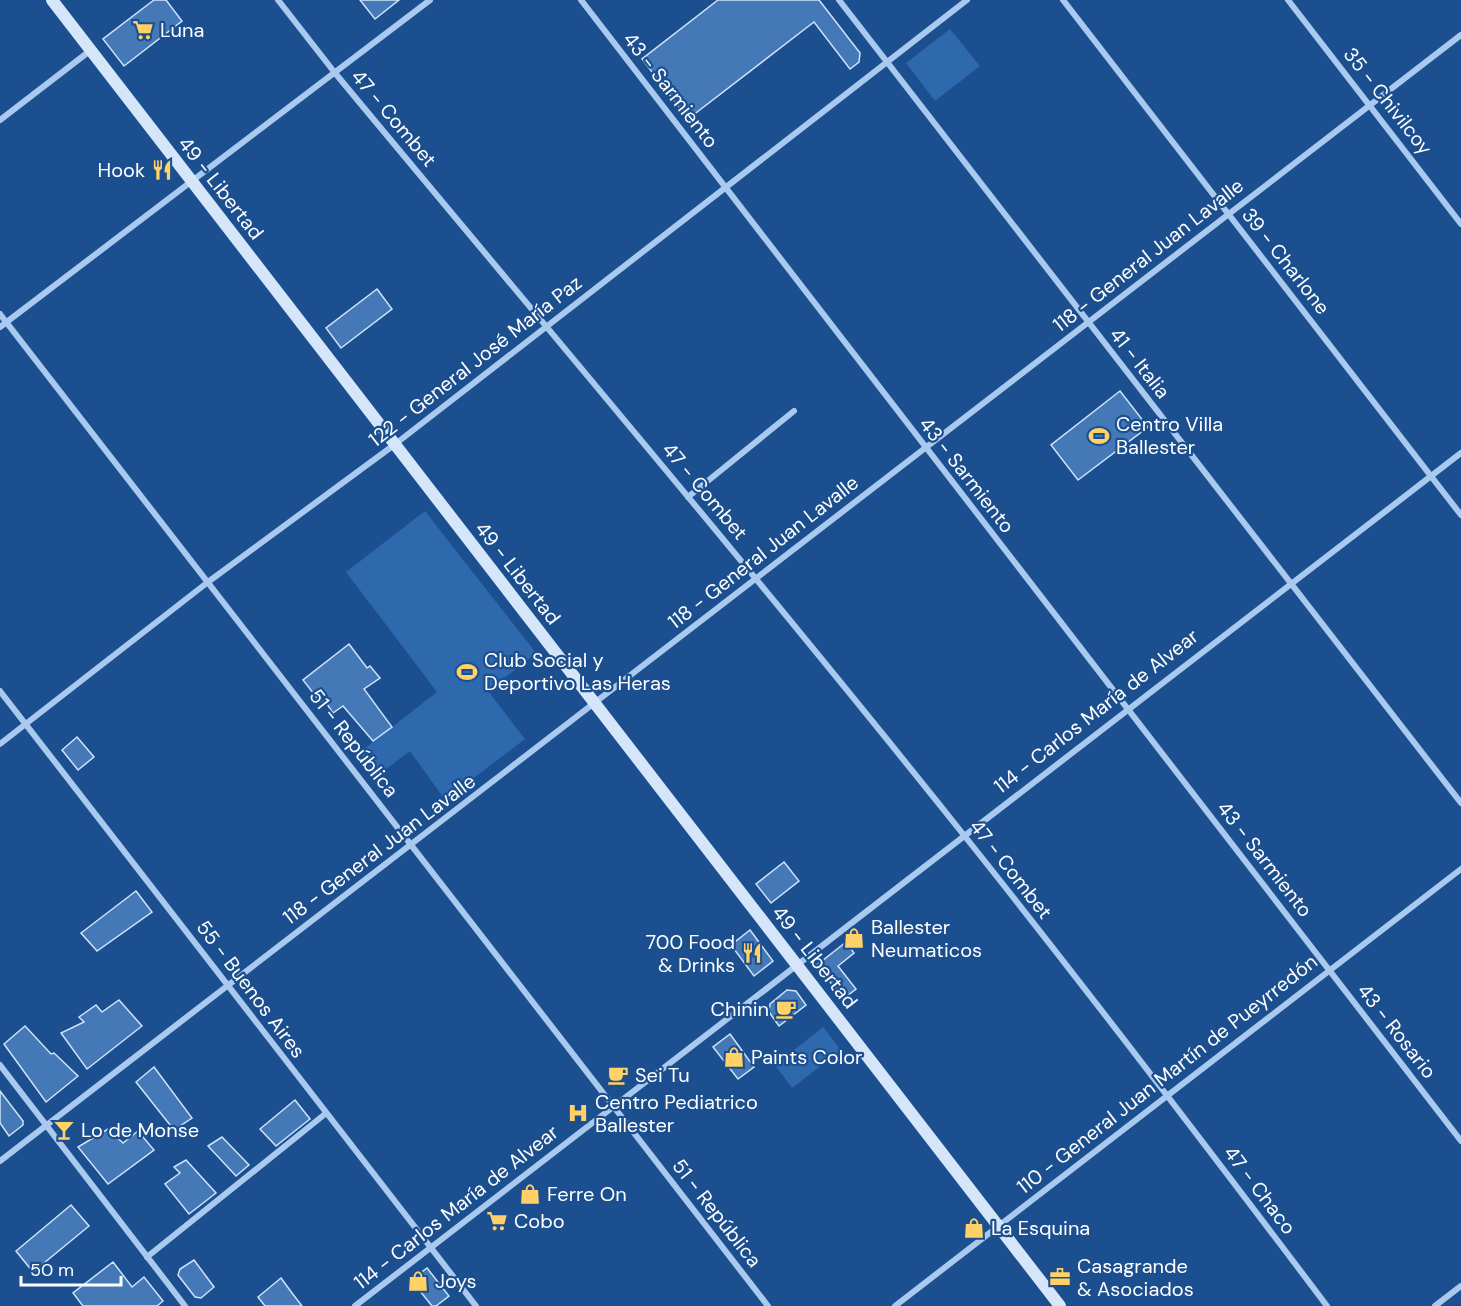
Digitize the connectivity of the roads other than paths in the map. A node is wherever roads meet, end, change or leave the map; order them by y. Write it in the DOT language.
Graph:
graph roads {
  1 [pos="52,0"];
  2 [pos="278,0"];
  3 [pos="430,0"];
  4 [pos="580,0"];
  5 [pos="839,0"];
  6 [pos="967,0"];
  7 [pos="1063,0"];
  8 [pos="1288,0"];
  9 [pos="1461,35"];
  10 [pos="90,50"];
  11 [pos="886,62"];
  12 [pos="335,74"];
  13 [pos="1371,104"];
  14 [pos="0,120"];
  15 [pos="191,180"];
  16 [pos="725,188"];
  17 [pos="1229,213"];
  18 [pos="1461,224"];
  19 [pos="0,314"];
  20 [pos="6,322"];
  21 [pos="1087,323"];
  22 [pos="0,327"];
  23 [pos="546,327"];
  24 [pos="794,411"];
  25 [pos="394,445"];
  26 [pos="926,447"];
  27 [pos="1461,453"];
  28 [pos="1431,476"];
  29 [pos="688,497"];
  30 [pos="1461,515"];
  31 [pos="756,578"];
  32 [pos="208,582"];
  33 [pos="1290,583"];
  34 [pos="0,691"];
  35 [pos="594,703"];
  36 [pos="1127,708"];
  37 [pos="26,724"];
  38 [pos="0,744"];
  39 [pos="1461,803"];
  40 [pos="963,834"];
  41 [pos="412,845"];
  42 [pos="1461,869"];
  43 [pos="796,964"];
  44 [pos="1329,969"];
  45 [pos="228,984"];
  46 [pos="0,1065"];
  47 [pos="1166,1094"];
  48 [pos="614,1105"];
  49 [pos="325,1114"];
  50 [pos="46,1125"];
  51 [pos="1461,1141"];
  52 [pos="0,1161"];
  53 [pos="998,1226"];
  54 [pos="430,1247"];
  55 [pos="147,1257"];
  56 [pos="1461,1286"];
  57 [pos="185,1306"];
  58 [pos="355,1306"];
  59 [pos="476,1306"];
  60 [pos="768,1306"];
  61 [pos="895,1306"];
  62 [pos="1060,1306"];
  63 [pos="1327,1306"];
  64 [pos="1436,1306"];
  1 -- 10 [label="street, 49 - Libertad"];
  2 -- 12 [label="street, 47 - Combet"];
  3 -- 12 [label="street"];
  4 -- 16 [label="street, 43 - Sarmiento"];
  5 -- 11 [label="street, 41 - Italia"];
  6 -- 11 [label="street, 122 - General José María Paz"];
  7 -- 17 [label="street, 39 - Charlone"];
  8 -- 13 [label="street, 35 - Chivilcoy"];
  9 -- 13 [label="street, 118 - General Juan Lavalle"];
  10 -- 14 [label="street"];
  10 -- 15 [label="street, 49 - Libertad"];
  11 -- 16 [label="street, 122 - General José María Paz"];
  11 -- 21 [label="street, 41 - Italia"];
  12 -- 15 [label="street"];
  12 -- 23 [label="street, 47 - Combet"];
  13 -- 17 [label="street, 118 - General Juan Lavalle"];
  13 -- 18 [label="street, 35 - Chivilcoy"];
  15 -- 20 [label="street"];
  15 -- 25 [label="street, 49 - Libertad"];
  16 -- 23 [label="street, 122 - General José María Paz"];
  16 -- 26 [label="street, 43 - Sarmiento"];
  17 -- 21 [label="street, 118 - General Juan Lavalle"];
  17 -- 28 [label="street, 39 - Charlone"];
  19 -- 20 [label="street, 51 - República"];
  20 -- 22 [label="street"];
  20 -- 32 [label="street, 51 - República"];
  21 -- 26 [label="street, 118 - General Juan Lavalle"];
  21 -- 33 [label="street, 41 - Italia"];
  23 -- 25 [label="street, 122 - General José María Paz"];
  23 -- 29 [label="street, 47 - Combet"];
  24 -- 29 [label="street"];
  25 -- 32 [label="street, 122 - General José María Paz"];
  25 -- 35 [label="street, 49 - Libertad"];
  26 -- 31 [label="street, 118 - General Juan Lavalle"];
  26 -- 36 [label="street, 43 - Sarmiento"];
  27 -- 28 [label="street, 114 - Carlos María de Alvear"];
  28 -- 30 [label="street, 39 - Charlone"];
  28 -- 33 [label="street, 114 - Carlos María de Alvear"];
  29 -- 31 [label="street, 47 - Combet"];
  31 -- 35 [label="street, 118 - General Juan Lavalle"];
  31 -- 40 [label="street, 47 - Combet"];
  32 -- 37 [label="street, 122 - General José María Paz"];
  32 -- 41 [label="street, 51 - República"];
  33 -- 36 [label="street, 114 - Carlos María de Alvear"];
  33 -- 39 [label="street, 41 - Italia"];
  34 -- 37 [label="street, 55 - Buenos Aires"];
  35 -- 41 [label="street, 118 - General Juan Lavalle"];
  35 -- 43 [label="street, 49 - Libertad"];
  36 -- 40 [label="street, 114 - Carlos María de Alvear"];
  36 -- 44 [label="street, 43 - Sarmiento"];
  37 -- 38 [label="street, 122 - General José María Paz"];
  37 -- 45 [label="street, 55 - Buenos Aires"];
  40 -- 43 [label="street, 114 - Carlos María de Alvear"];
  40 -- 47 [label="street, 47 - Combet"];
  41 -- 45 [label="street, 118 - General Juan Lavalle"];
  41 -- 48 [label="street, 51 - República"];
  42 -- 44 [label="street, 110 - General Juan Martín de Pueyrredón"];
  43 -- 48 [label="street, 114 - Carlos María de Alvear"];
  43 -- 53 [label="street, 49 - Libertad"];
  44 -- 47 [label="street, 110 - General Juan Martín de Pueyrredón"];
  44 -- 51 [label="street, 43 - Rosario"];
  45 -- 49 [label="street, 55 - Buenos Aires"];
  45 -- 50 [label="street, 118 - General Juan Lavalle"];
  46 -- 50 [label="street"];
  47 -- 53 [label="street, 110 - General Juan Martín de Pueyrredón"];
  47 -- 63 [label="street, 47 - Chaco"];
  48 -- 54 [label="street, 114 - Carlos María de Alvear"];
  48 -- 60 [label="street, 51 - República"];
  49 -- 54 [label="street, 55 - Buenos Aires"];
  49 -- 55 [label="street"];
  50 -- 52 [label="street, 118 - General Juan Lavalle"];
  50 -- 55 [label="street"];
  53 -- 61 [label="street, 110 - General Juan Martín de Pueyrredón"];
  53 -- 62 [label="street, 49 - Libertad"];
  54 -- 58 [label="street, 114 - Carlos María de Alvear"];
  54 -- 59 [label="street, 55 - Buenos Aires"];
  55 -- 57 [label="street"];
  56 -- 64 [label="street"];
}
